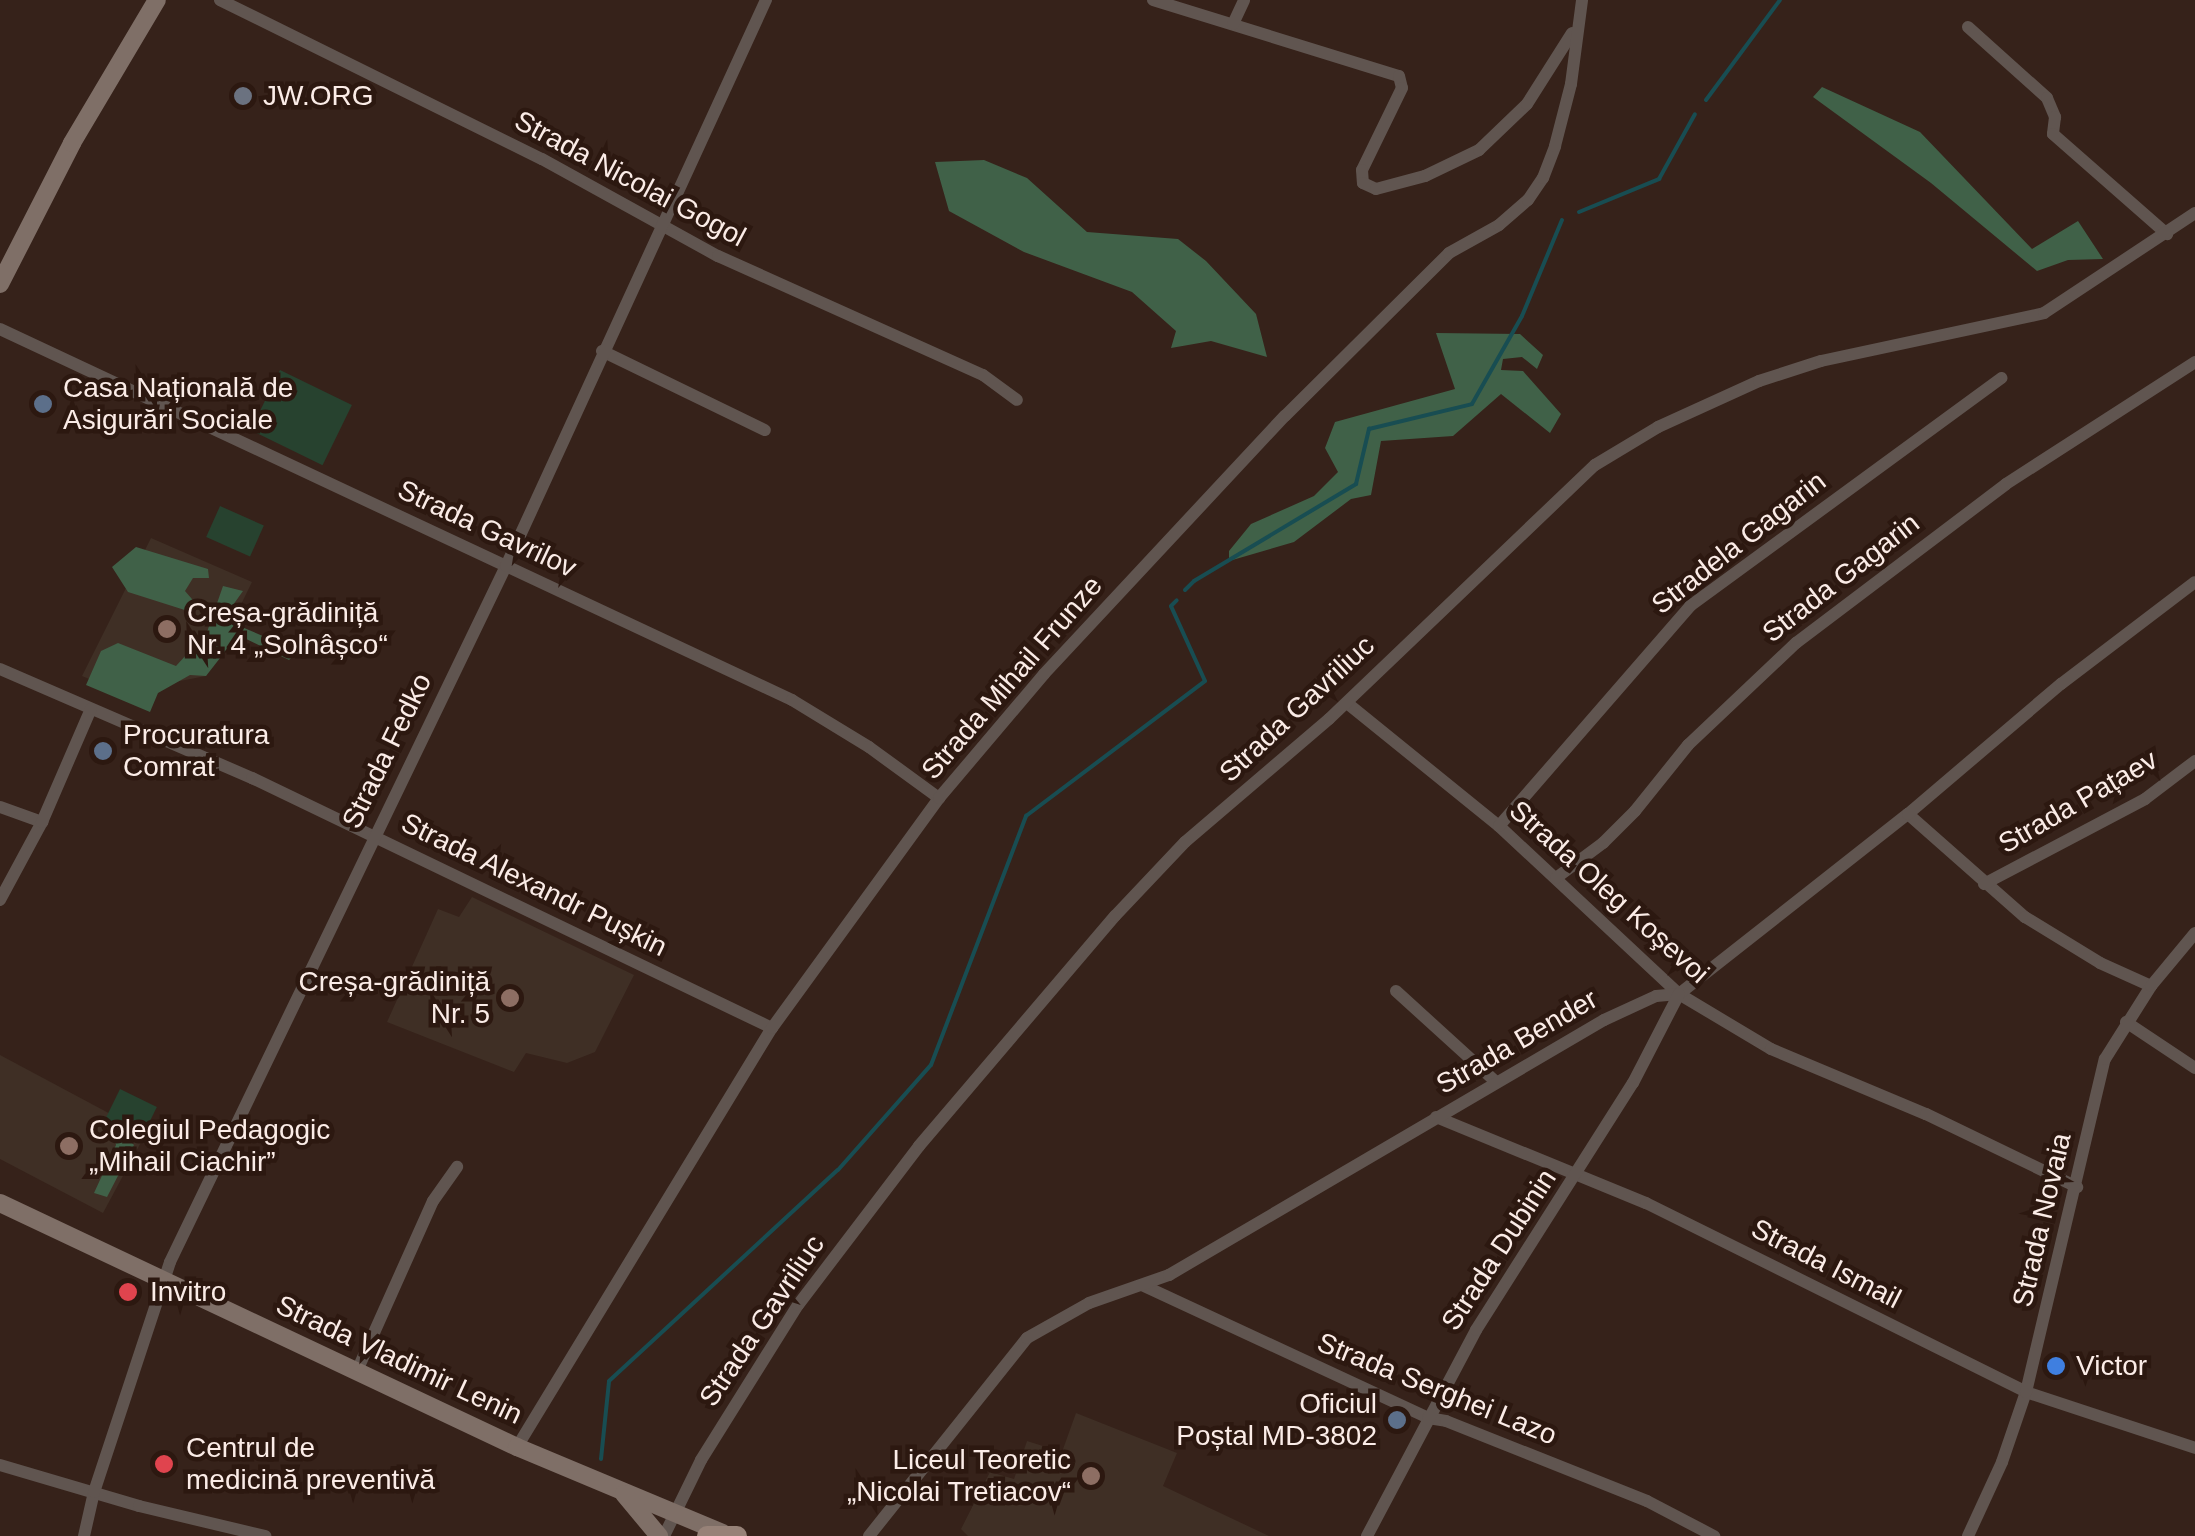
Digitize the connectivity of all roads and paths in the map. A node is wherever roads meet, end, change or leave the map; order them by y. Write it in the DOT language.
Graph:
graph roads {
  1 [pos="156,0"];
  2 [pos="220,0"];
  3 [pos="766,0"];
  4 [pos="1153,0"];
  5 [pos="1244,0"];
  6 [pos="1582,0"];
  7 [pos="1578,19"];
  8 [pos="1234,24"];
  9 [pos="1968,27"];
  10 [pos="2195,213"];
  11 [pos="658,226"];
  12 [pos="2167,234"];
  13 [pos="0,284"];
  14 [pos="0,329"];
  15 [pos="602,351"];
  16 [pos="2195,362"];
  17 [pos="2002,378"];
  18 [pos="1017,400"];
  19 [pos="765,430"];
  20 [pos="506,566"];
  21 [pos="2195,582"];
  22 [pos="0,669"];
  23 [pos="1346,703"];
  24 [pos="91,709"];
  25 [pos="2195,761"];
  26 [pos="939,798"];
  27 [pos="0,807"];
  28 [pos="1908,814"];
  29 [pos="42,822"];
  30 [pos="1500,826"];
  31 [pos="372,836"];
  32 [pos="1556,878"];
  33 [pos="1984,884"];
  34 [pos="0,900"];
  35 [pos="2195,933"];
  36 [pos="2151,986"];
  37 [pos="1396,991"];
  38 [pos="1679,994"];
  39 [pos="2126,1022"];
  40 [pos="772,1028"];
  41 [pos="2195,1068"];
  42 [pos="1495,1082"];
  43 [pos="1436,1117"];
  44 [pos="457,1167"];
  45 [pos="1578,1173"];
  46 [pos="2076,1188"];
  47 [pos="0,1203"];
  48 [pos="165,1278"];
  49 [pos="1142,1285"];
  50 [pos="356,1373"];
  51 [pos="2026,1392"];
  52 [pos="1428,1418"];
  53 [pos="517,1447"];
  54 [pos="2195,1448"];
  55 [pos="0,1466"];
  56 [pos="620,1490"];
  57 [pos="94,1492"];
  58 [pos="676,1513"];
  59 [pos="722,1535"];
  60 [pos="84,1536"];
  61 [pos="266,1536"];
  62 [pos="661,1536"];
  63 [pos="869,1536"];
  64 [pos="1367,1536"];
  65 [pos="1714,1536"];
  66 [pos="1968,1536"];
  1 -- 13 [label="main road"];
  2 -- 11 [label="street, Strada Nicolai Gogol"];
  3 -- 11 [label="street, Strada Fedko"];
  4 -- 8 [label="street"];
  5 -- 8 [label="street"];
  6 -- 7 [label="street, Strada Mihail Frunze"];
  7 -- 8 [label="street"];
  7 -- 26 [label="street, Strada Mihail Frunze"];
  9 -- 12 [label="street"];
  10 -- 12 [label="street, Strada Gavriliuc"];
  11 -- 15 [label="street, Strada Fedko"];
  11 -- 18 [label="street, Strada Nicolai Gogol"];
  12 -- 23 [label="street, Strada Gavriliuc"];
  14 -- 20 [label="street, Strada Gavrilov"];
  15 -- 19 [label="street"];
  15 -- 20 [label="street, Strada Fedko"];
  16 -- 32 [label="street, Strada Gagarin"];
  17 -- 30 [label="street, Stradela Gagarin"];
  20 -- 26 [label="street, Strada Gavrilov"];
  20 -- 31 [label="street, Strada Fedko"];
  21 -- 28 [label="street, Strada Bender"];
  22 -- 24 [label="street, Strada Alexandr Pușkin"];
  23 -- 30 [label="street, Strada Oleg Koşevoi"];
  23 -- 58 [label="street, Strada Gavriliuc"];
  24 -- 29 [label="street"];
  24 -- 31 [label="street, Strada Alexandr Pușkin"];
  25 -- 33 [label="street, Strada Pațaev"];
  26 -- 40 [label="street, Strada Mihail Frunze"];
  27 -- 29 [label="street"];
  28 -- 33 [label="street"];
  28 -- 38 [label="street, Strada Bender"];
  29 -- 34 [label="street"];
  30 -- 32 [label="street, Strada Oleg Koşevoi"];
  31 -- 40 [label="street, Strada Alexandr Pușkin"];
  31 -- 48 [label="street, Strada Fedko"];
  32 -- 38 [label="street, Strada Oleg Koşevoi"];
  33 -- 36 [label="street"];
  35 -- 36 [label="street, Strada Novaia"];
  36 -- 39 [label="street, Strada Novaia"];
  37 -- 42 [label="street"];
  38 -- 42 [label="street, Strada Bender"];
  38 -- 45 [label="street, Strada Dubinin"];
  38 -- 46 [label="street, Strada Oleg Koşevoi"];
  39 -- 41 [label="street"];
  39 -- 46 [label="street, Strada Novaia"];
  40 -- 53 [label="street, Strada Mihail Frunze"];
  42 -- 43 [label="street, Strada Bender"];
  43 -- 45 [label="street, Strada Ismail"];
  43 -- 49 [label="street, Strada Bender"];
  44 -- 50 [label="street"];
  45 -- 51 [label="street, Strada Ismail"];
  45 -- 52 [label="street, Strada Dubinin"];
  46 -- 51 [label="street, Strada Novaia"];
  47 -- 48 [label="main road, Strada Vladimir Lenin"];
  48 -- 50 [label="main road, Strada Vladimir Lenin"];
  48 -- 57 [label="street, Strada Fedko"];
  49 -- 52 [label="street, Strada Serghei Lazo"];
  49 -- 63 [label="street, Strada Bender"];
  50 -- 53 [label="main road, Strada Vladimir Lenin"];
  51 -- 54 [label="street, Strada Ismail"];
  51 -- 66 [label="street, Strada Novaia"];
  52 -- 64 [label="street, Strada Dubinin"];
  52 -- 65 [label="street, Strada Serghei Lazo"];
  53 -- 56 [label="main road, Strada Vladimir Lenin"];
  55 -- 57 [label="street"];
  56 -- 58 [label="main road, Strada Vladimir Lenin"];
  56 -- 62 [label="main road"];
  57 -- 60 [label="street, Strada Fedko"];
  57 -- 61 [label="street"];
  58 -- 59 [label="main road, Strada Vladimir Lenin"];
  58 -- 62 [label="street, Strada Gavriliuc"];
}
